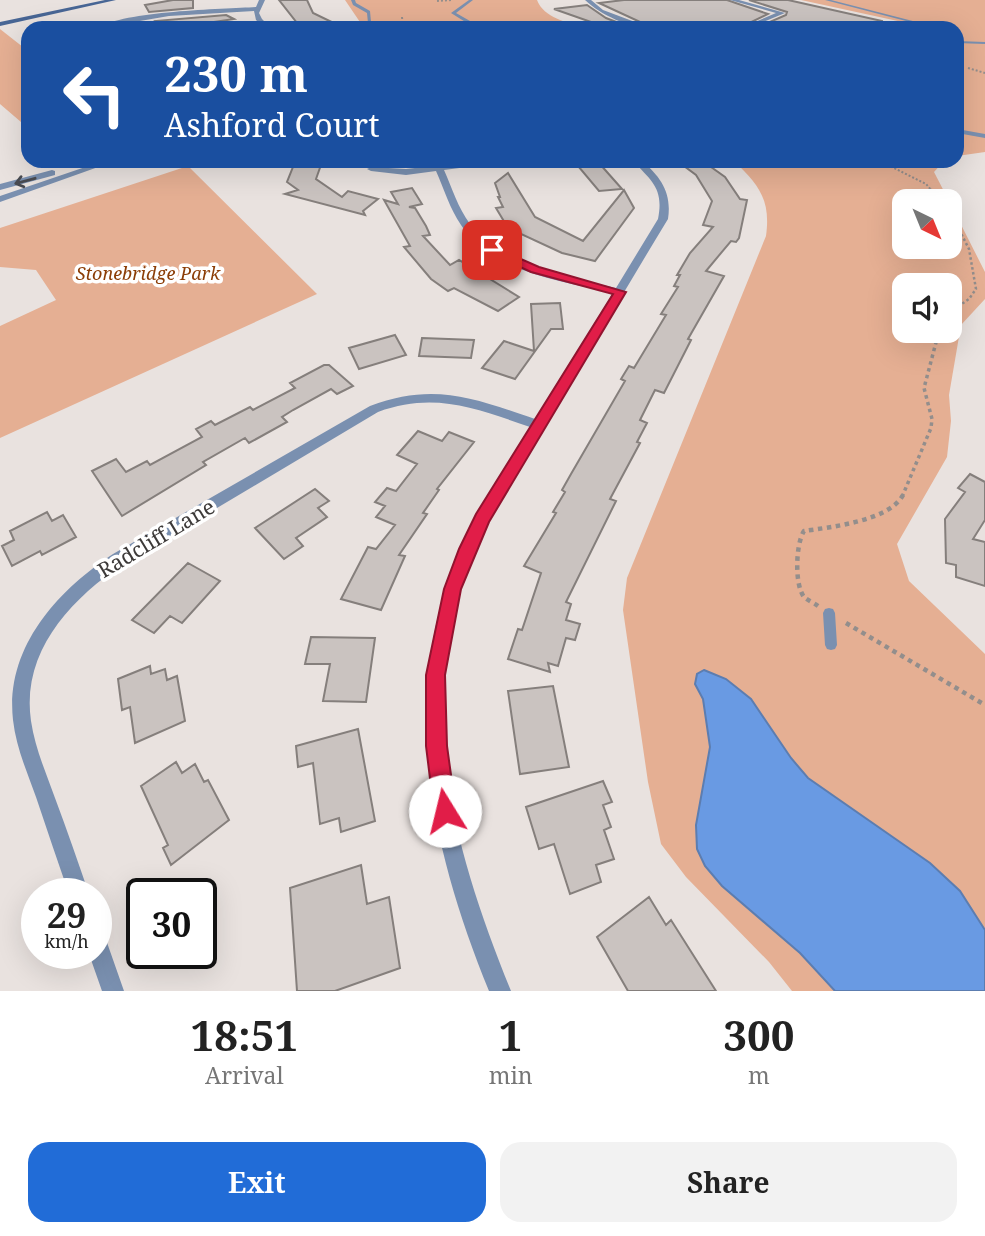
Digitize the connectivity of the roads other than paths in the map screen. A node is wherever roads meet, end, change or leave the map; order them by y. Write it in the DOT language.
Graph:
graph roads {
  1 [pos="91,0"];
  2 [pos="113,0"];
  3 [pos="262,0"];
  4 [pos="353,0"];
  5 [pos="471,0"];
  6 [pos="588,0"];
  7 [pos="733,0"];
  8 [pos="827,0"];
  9 [pos="99,1"];
  10 [pos="256,9"];
  11 [pos="0,21"];
  12 [pos="142,21"];
  13 [pos="260,21"];
  14 [pos="369,21"];
  15 [pos="467,21"];
  16 [pos="630,21"];
  17 [pos="762,21"];
  18 [pos="910,21"];
  19 [pos="964,37"];
  20 [pos="964,41"];
  21 [pos="967,41"];
  22 [pos="985,43"];
  23 [pos="964,130"];
  24 [pos="985,134"];
  25 [pos="71,168"];
  26 [pos="91,168"];
  27 [pos="439,168"];
  28 [pos="645,168"];
  29 [pos="371,169"];
  30 [pos="0,187"];
  31 [pos="0,199"];
  32 [pos="620,292"];
  33 [pos="539,425"];
  34 [pos="829,613"];
  35 [pos="831,645"];
  36 [pos="73,878"];
  37 [pos="105,969"];
  38 [pos="113,991"];
  39 [pos="500,991"];
  1 -- 11 [label="main road"];
  2 -- 9 [label="main road"];
  3 -- 10 [label="street"];
  4 -- 14 [label="lane"];
  5 -- 15 [label="lane"];
  6 -- 16 [label="street"];
  7 -- 17 [label="street"];
  8 -- 18 [label="lane"];
  9 -- 11 [label="main road"];
  10 -- 12 [label="street"];
  10 -- 13 [label="street"];
  19 -- 21 [label="lane"];
  20 -- 21 [label="lane"];
  21 -- 22 [label="lane"];
  23 -- 24 [label="street"];
  25 -- 30 [label="street, one-way"];
  26 -- 31 [label="street"];
  27 -- 29 [label="street"];
  27 -- 32 [label="street"];
  28 -- 32 [label="street"];
  32 -- 33 [label="street"];
  33 -- 36 [label="street, Radcliff Lane"];
  33 -- 39 [label="street"];
  34 -- 35 [label="lane"];
  37 -- 38 [label="street"];
}
